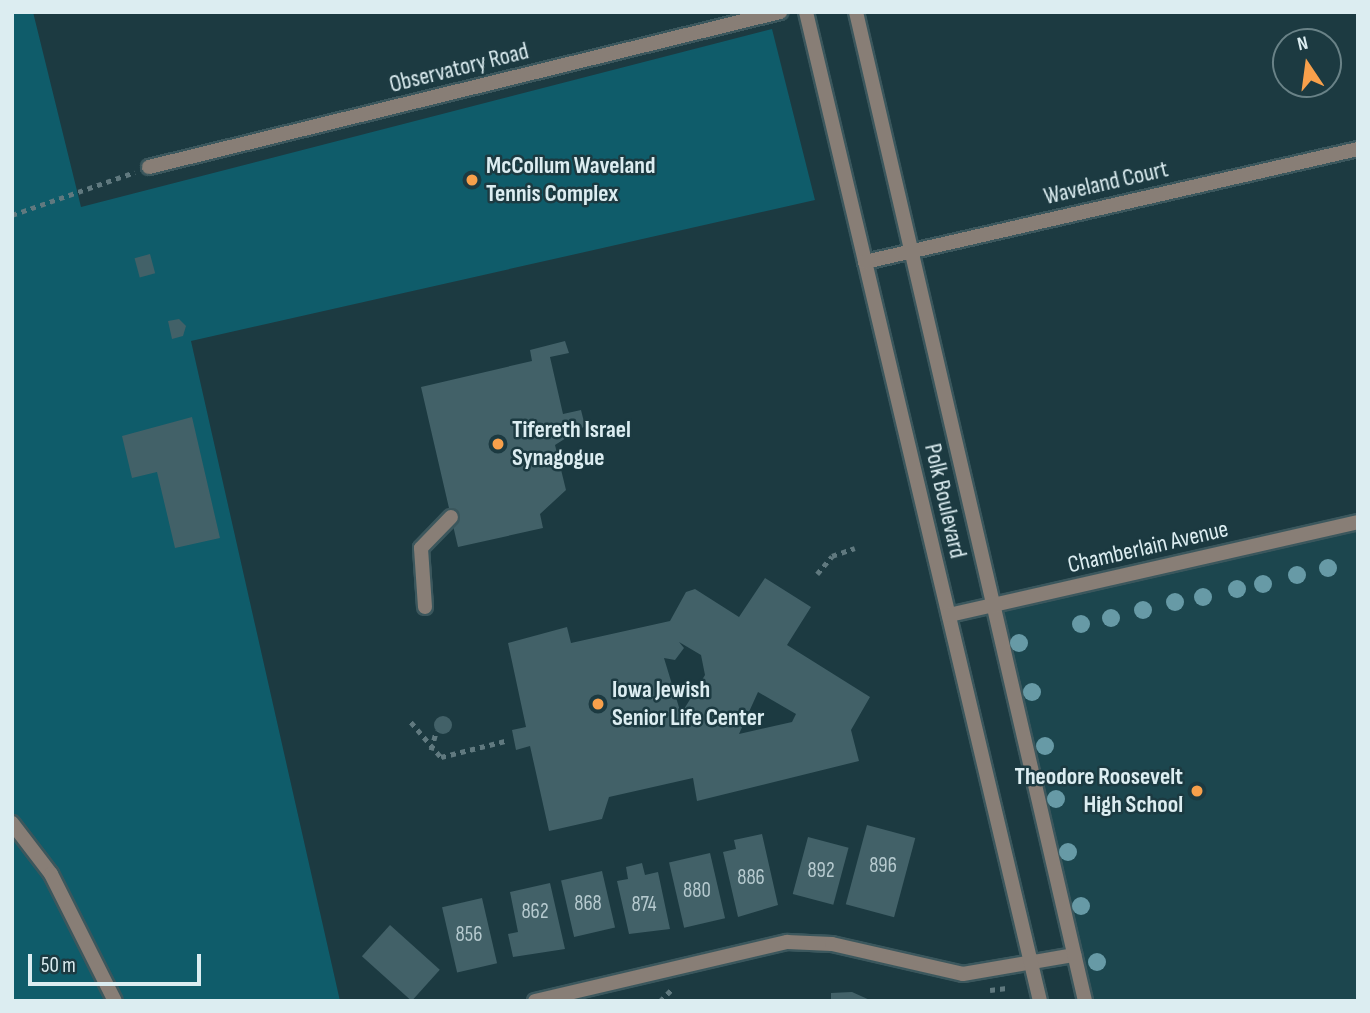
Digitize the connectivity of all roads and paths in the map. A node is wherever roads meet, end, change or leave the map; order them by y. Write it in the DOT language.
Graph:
graph roads {
  1 [pos="780,12"];
  2 [pos="806,12"];
  3 [pos="856,12"];
  4 [pos="1358,149"];
  5 [pos="149,167"];
  6 [pos="12,215"];
  7 [pos="912,251"];
  8 [pos="865,262"];
  9 [pos="451,517"];
  10 [pos="1358,523"];
  11 [pos="855,548"];
  12 [pos="817,574"];
  13 [pos="995,605"];
  14 [pos="425,607"];
  15 [pos="949,615"];
  16 [pos="411,722"];
  17 [pos="436,730"];
  18 [pos="505,741"];
  19 [pos="431,750"];
  20 [pos="12,822"];
  21 [pos="1074,955"];
  22 [pos="1032,965"];
  23 [pos="678,985"];
  24 [pos="1007,988"];
  25 [pos="985,990"];
  26 [pos="114,1001"];
  27 [pos="536,1001"];
  28 [pos="660,1001"];
  29 [pos="1040,1001"];
  30 [pos="1085,1001"];
  1 -- 5 [label="street, Observatory Road"];
  2 -- 8 [label="street, Polk Boulevard"];
  3 -- 7 [label="street, Polk Boulevard"];
  4 -- 7 [label="street, Waveland Court"];
  5 -- 6 [label="path"];
  7 -- 8 [label="street, Waveland Court"];
  7 -- 13 [label="street, Polk Boulevard"];
  8 -- 15 [label="street, Polk Boulevard"];
  9 -- 14 [label="street"];
  10 -- 13 [label="street, Chamberlain Avenue"];
  11 -- 12 [label="path"];
  13 -- 15 [label="street, Chamberlain Avenue"];
  13 -- 21 [label="street, Polk Boulevard"];
  15 -- 22 [label="street, Polk Boulevard"];
  16 -- 19 [label="path"];
  17 -- 19 [label="path"];
  18 -- 19 [label="path"];
  20 -- 26 [label="street"];
  21 -- 22 [label="street"];
  21 -- 30 [label="street, Polk Boulevard"];
  22 -- 27 [label="street"];
  22 -- 29 [label="street, Polk Boulevard"];
  23 -- 28 [label="path"];
  24 -- 25 [label="path"];
}
